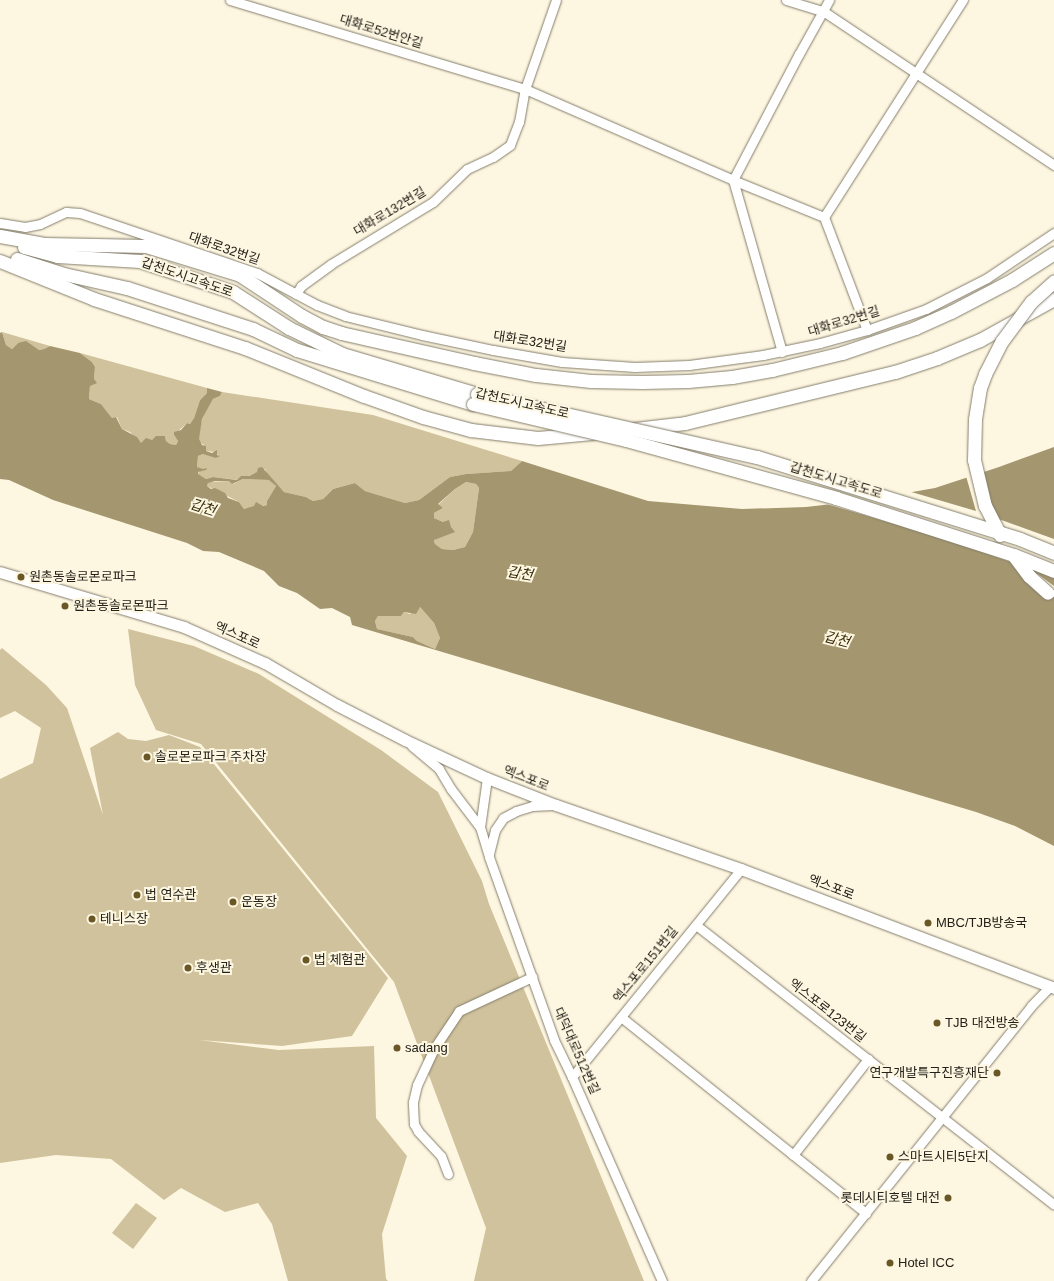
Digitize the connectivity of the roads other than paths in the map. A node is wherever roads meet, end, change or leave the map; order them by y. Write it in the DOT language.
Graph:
graph roads {
  1 [pos="230,0"];
  2 [pos="556,0"];
  3 [pos="786,0"];
  4 [pos="829,0"];
  5 [pos="963,0"];
  6 [pos="823,12"];
  7 [pos="917,74"];
  8 [pos="525,89"];
  9 [pos="1054,165"];
  10 [pos="733,180"];
  11 [pos="824,217"];
  12 [pos="0,223"];
  13 [pos="1054,233"];
  14 [pos="0,236"];
  15 [pos="0,240"];
  16 [pos="0,254"];
  17 [pos="1054,254"];
  18 [pos="0,261"];
  19 [pos="1054,280"];
  20 [pos="296,294"];
  21 [pos="1054,299"];
  22 [pos="867,330"];
  23 [pos="782,352"];
  24 [pos="475,399"];
  25 [pos="1054,553"];
  26 [pos="1054,571"];
  27 [pos="0,572"];
  28 [pos="1054,597"];
  29 [pos="405,740"];
  30 [pos="487,778"];
  31 [pos="556,805"];
  32 [pos="480,827"];
  33 [pos="489,857"];
  34 [pos="741,869"];
  35 [pos="696,925"];
  36 [pos="532,977"];
  37 [pos="1053,985"];
  38 [pos="621,1017"];
  39 [pos="868,1059"];
  40 [pos="572,1077"];
  41 [pos="942,1119"];
  42 [pos="793,1155"];
  43 [pos="448,1174"];
  44 [pos="1054,1205"];
  45 [pos="866,1213"];
  46 [pos="662,1281"];
  47 [pos="810,1281"];
  1 -- 8 [label="street, 대화로52번안길"];
  2 -- 8 [label="street, 대화로132번길"];
  3 -- 6 [label="street"];
  4 -- 6 [label="street"];
  5 -- 7 [label="street"];
  6 -- 7 [label="street"];
  6 -- 10 [label="street"];
  7 -- 9 [label="street"];
  7 -- 11 [label="street"];
  8 -- 10 [label="street, 대화로52번안길"];
  8 -- 20 [label="street, 대화로132번길"];
  10 -- 11 [label="street, 대화로52번안길"];
  10 -- 23 [label="street"];
  11 -- 22 [label="street"];
  12 -- 20 [label="street, 대화로32번길"];
  13 -- 22 [label="street, 대화로32번길"];
  14 -- 17 [label="highway"];
  15 -- 24 [label="highway, 갑천도시고속도로"];
  16 -- 24 [label="highway, 갑천도시고속도로"];
  18 -- 21 [label="highway"];
  19 -- 28 [label="highway, bridge"];
  20 -- 23 [label="street, 대화로32번길"];
  22 -- 23 [label="street, 대화로32번길"];
  24 -- 25 [label="highway, 갑천도시고속도로, bridge"];
  24 -- 26 [label="highway, 갑천도시고속도로, bridge"];
  27 -- 29 [label="main road, 엑스포로"];
  29 -- 30 [label="main road, 엑스포로"];
  29 -- 32 [label="street"];
  30 -- 31 [label="main road, 엑스포로"];
  30 -- 32 [label="street, 대덕대로512번길"];
  31 -- 33 [label="street"];
  31 -- 34 [label="main road, 엑스포로"];
  32 -- 33 [label="street, 대덕대로512번길"];
  33 -- 36 [label="street, 대덕대로512번길"];
  34 -- 35 [label="street, 엑스포로151번길"];
  34 -- 37 [label="main road, 엑스포로"];
  35 -- 38 [label="street, 엑스포로151번길"];
  35 -- 39 [label="street, 엑스포로123번길"];
  36 -- 40 [label="street, 대덕대로512번길"];
  36 -- 43 [label="street"];
  37 -- 41 [label="street"];
  38 -- 40 [label="street, 엑스포로151번길"];
  38 -- 42 [label="street"];
  39 -- 41 [label="street, 엑스포로123번길"];
  39 -- 42 [label="street"];
  40 -- 46 [label="street, 대덕대로512번길"];
  41 -- 44 [label="street, 엑스포로123번길"];
  41 -- 45 [label="street"];
  42 -- 45 [label="street"];
  45 -- 47 [label="street"];
}
